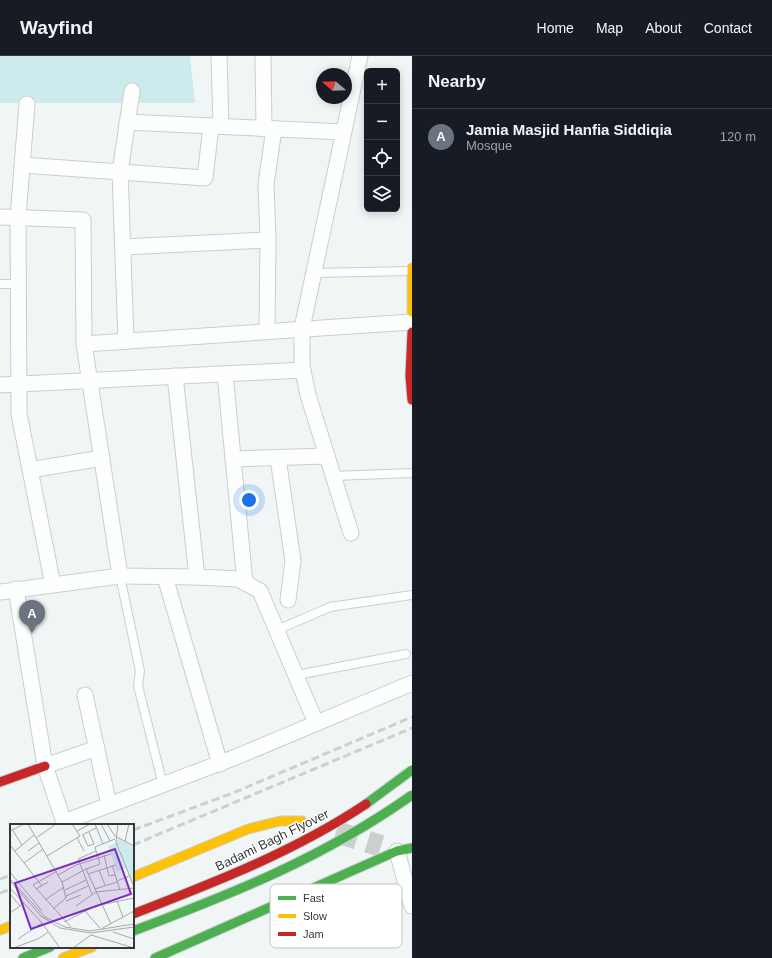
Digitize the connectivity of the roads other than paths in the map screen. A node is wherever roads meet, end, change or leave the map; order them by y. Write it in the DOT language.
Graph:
graph roads {
  1 [pos="219,56"];
  2 [pos="263,56"];
  3 [pos="360,56"];
  4 [pos="132,91"];
  5 [pos="27,104"];
  6 [pos="127,122"];
  7 [pos="216,126"];
  8 [pos="269,129"];
  9 [pos="343,132"];
  10 [pos="22,165"];
  11 [pos="120,172"];
  12 [pos="0,217"];
  13 [pos="18,217"];
  14 [pos="268,240"];
  15 [pos="123,246"];
  16 [pos="412,269"];
  17 [pos="314,273"];
  18 [pos="0,284"];
  19 [pos="19,284"];
  20 [pos="412,312"];
  21 [pos="412,322"];
  22 [pos="302,328"];
  23 [pos="268,331"];
  24 [pos="412,332"];
  25 [pos="126,341"];
  26 [pos="84,344"];
  27 [pos="303,370"];
  28 [pos="225,374"];
  29 [pos="175,376"];
  30 [pos="90,380"];
  31 [pos="20,384"];
  32 [pos="0,385"];
  33 [pos="412,400"];
  34 [pos="327,456"];
  35 [pos="102,458"];
  36 [pos="278,458"];
  37 [pos="233,459"];
  38 [pos="30,470"];
  39 [pos="412,474"];
  40 [pos="334,476"];
  41 [pos="351,533"];
  42 [pos="120,576"];
  43 [pos="197,576"];
  44 [pos="165,577"];
  45 [pos="245,583"];
  46 [pos="53,585"];
  47 [pos="16,589"];
  48 [pos="0,592"];
  49 [pos="412,595"];
  50 [pos="288,600"];
  51 [pos="277,630"];
  52 [pos="406,654"];
  53 [pos="296,675"];
  54 [pos="412,683"];
  55 [pos="85,695"];
  56 [pos="316,723"];
  57 [pos="96,748"];
  58 [pos="220,764"];
  59 [pos="45,766"];
  60 [pos="412,770"];
  61 [pos="0,782"];
  62 [pos="163,785"];
  63 [pos="412,795"];
  64 [pos="109,805"];
  65 [pos="302,821"];
  66 [pos="412,838"];
  67 [pos="381,846"];
  68 [pos="412,848"];
  69 [pos="397,851"];
  70 [pos="134,877"];
  71 [pos="326,884"];
  72 [pos="412,906"];
  73 [pos="270,910"];
  74 [pos="134,914"];
  75 [pos="10,926"];
  76 [pos="0,930"];
  77 [pos="134,931"];
  78 [pos="48,948"];
  79 [pos="89,948"];
  80 [pos="23,958"];
  81 [pos="63,958"];
  82 [pos="155,958"];
  1 -- 7 [label="street"];
  2 -- 8 [label="street"];
  3 -- 9 [label="street"];
  4 -- 6 [label="street"];
  5 -- 10 [label="street"];
  6 -- 7 [label="street"];
  6 -- 11 [label="street"];
  7 -- 8 [label="street"];
  7 -- 11 [label="street"];
  8 -- 9 [label="street"];
  8 -- 14 [label="street"];
  9 -- 17 [label="street"];
  10 -- 11 [label="street"];
  10 -- 13 [label="street"];
  11 -- 15 [label="street"];
  12 -- 13 [label="street"];
  13 -- 19 [label="street"];
  13 -- 26 [label="street"];
  14 -- 15 [label="street"];
  14 -- 23 [label="street"];
  15 -- 25 [label="street"];
  16 -- 17 [label="lane"];
  16 -- 20 [label="street"];
  17 -- 22 [label="street"];
  18 -- 19 [label="lane"];
  19 -- 31 [label="street"];
  21 -- 22 [label="street"];
  22 -- 23 [label="street"];
  22 -- 27 [label="street"];
  23 -- 25 [label="street"];
  24 -- 33 [label="street"];
  25 -- 26 [label="street"];
  26 -- 30 [label="street"];
  27 -- 28 [label="street"];
  27 -- 34 [label="street"];
  28 -- 29 [label="street"];
  28 -- 37 [label="street"];
  29 -- 30 [label="street"];
  29 -- 43 [label="street"];
  30 -- 31 [label="street"];
  30 -- 35 [label="street"];
  31 -- 32 [label="street"];
  31 -- 38 [label="street"];
  34 -- 36 [label="street"];
  34 -- 40 [label="street"];
  35 -- 38 [label="street"];
  35 -- 42 [label="street"];
  36 -- 37 [label="street"];
  36 -- 50 [label="street"];
  37 -- 45 [label="street"];
  38 -- 46 [label="street"];
  39 -- 40 [label="lane"];
  40 -- 41 [label="street"];
  42 -- 44 [label="street"];
  42 -- 46 [label="street"];
  42 -- 62 [label="lane"];
  43 -- 44 [label="street"];
  43 -- 45 [label="street"];
  44 -- 58 [label="street"];
  45 -- 51 [label="street"];
  46 -- 47 [label="street"];
  47 -- 48 [label="street"];
  47 -- 59 [label="street"];
  49 -- 51 [label="lane"];
  51 -- 53 [label="street"];
  52 -- 53 [label="lane"];
  53 -- 56 [label="street"];
  54 -- 56 [label="street"];
  55 -- 57 [label="street"];
  56 -- 58 [label="street"];
  57 -- 59 [label="street"];
  57 -- 64 [label="street"];
  58 -- 62 [label="street"];
  59 -- 61 [label="street"];
  59 -- 64 [label="street"];
  60 -- 74 [label="street, Badami Bagh Flyover, bridge"];
  62 -- 64 [label="street"];
  63 -- 77 [label="street, bridge"];
  65 -- 70 [label="street"];
  66 -- 69 [label="street"];
  67 -- 69 [label="street"];
  68 -- 69 [label="street"];
  69 -- 71 [label="street"];
  69 -- 72 [label="street"];
  73 -- 82 [label="street"];
  75 -- 76 [label="street"];
  78 -- 80 [label="street"];
  79 -- 81 [label="street"];
}
